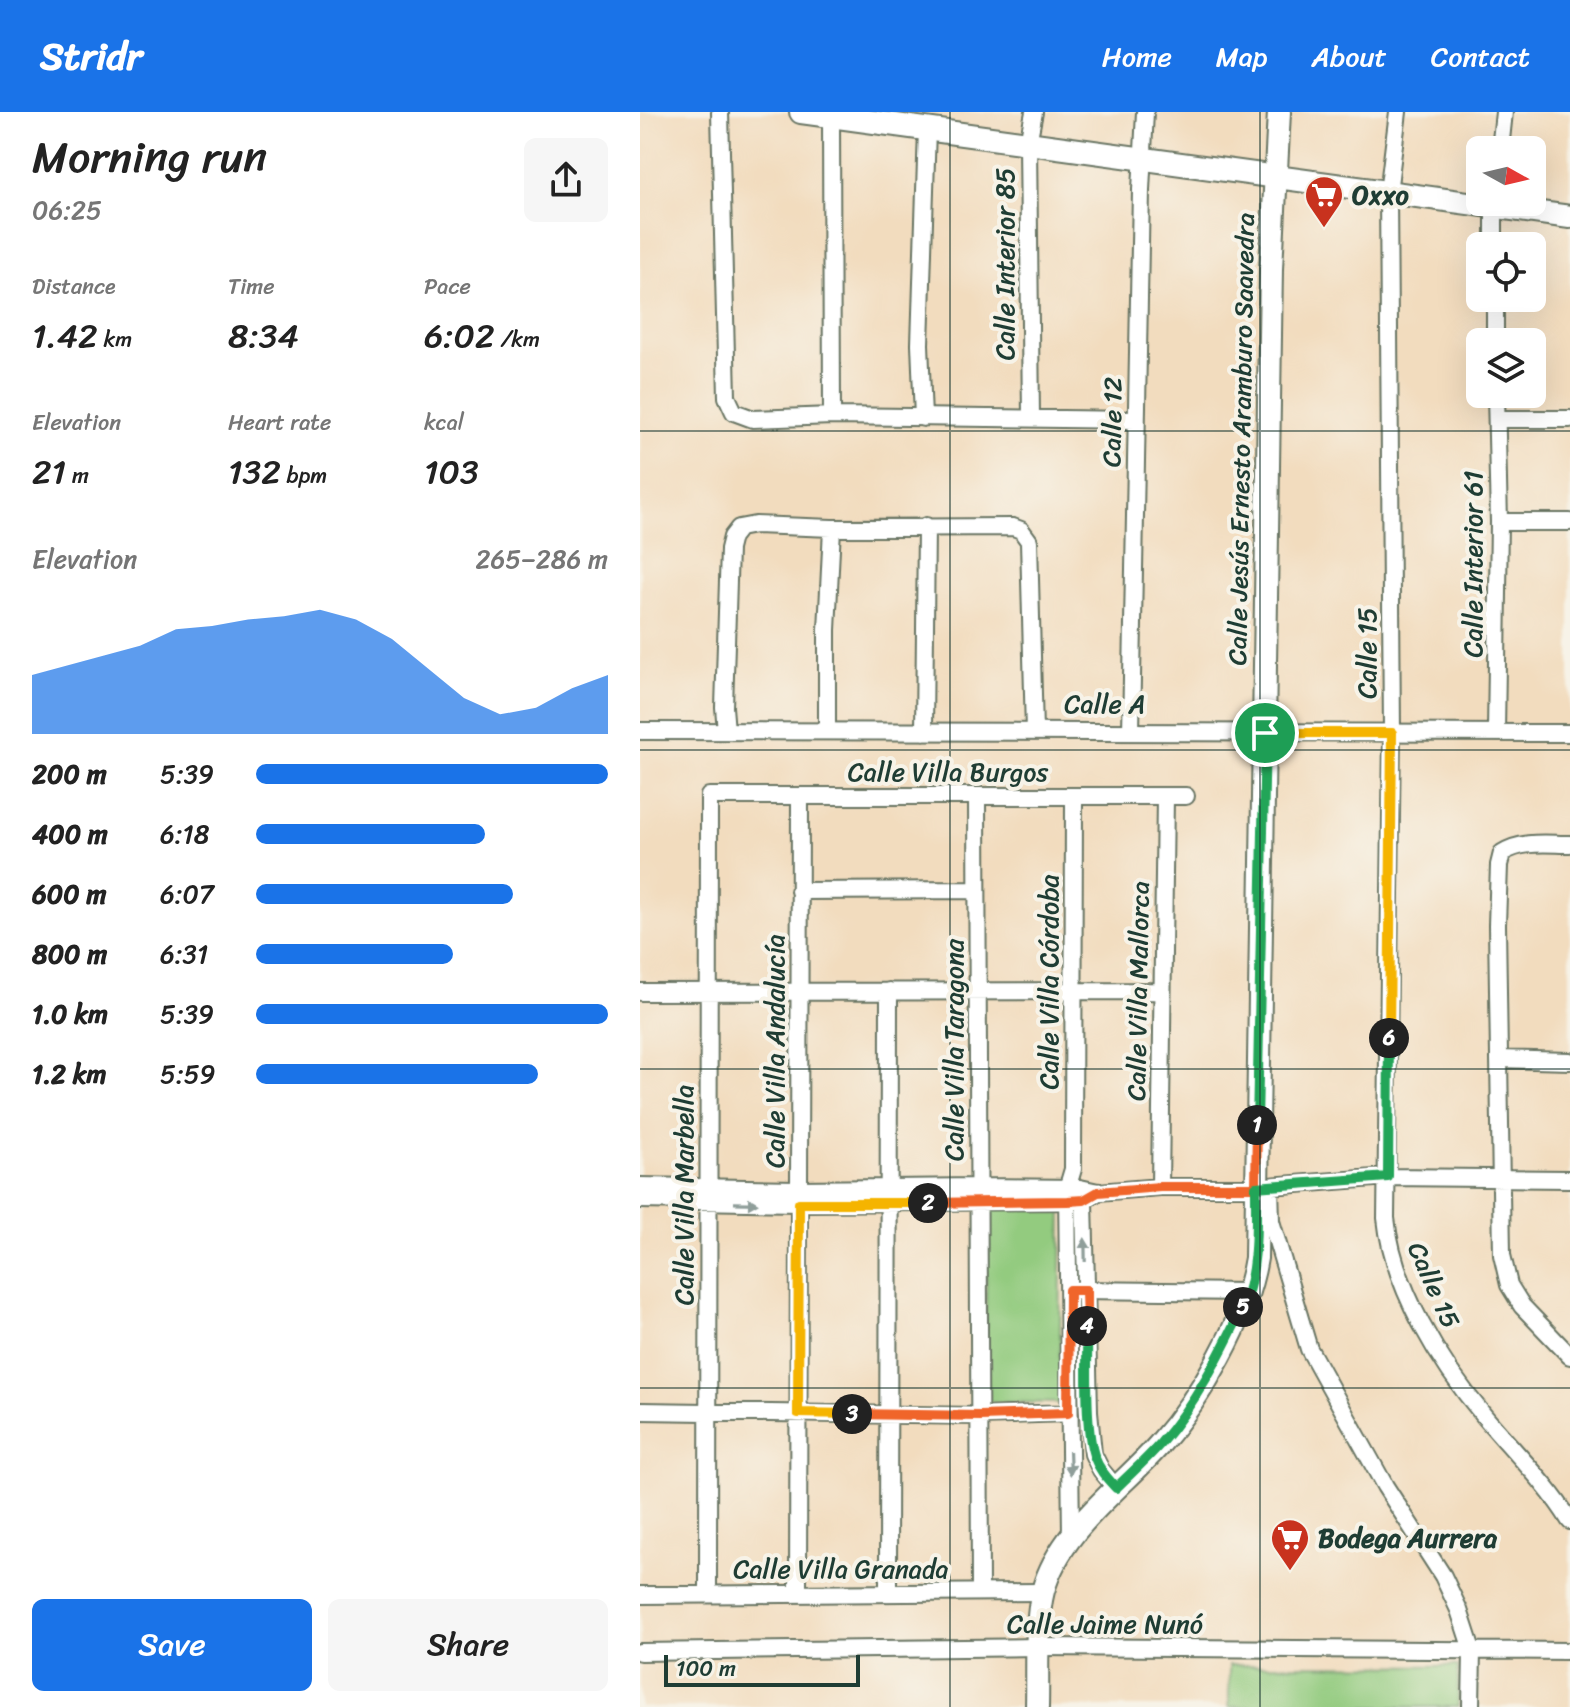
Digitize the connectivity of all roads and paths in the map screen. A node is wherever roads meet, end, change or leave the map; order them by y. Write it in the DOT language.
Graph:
graph roads {
  1 [pos="720,112"];
  2 [pos="801,112"];
  3 [pos="1034,112"];
  4 [pos="1145,112"];
  5 [pos="1279,112"];
  6 [pos="1398,112"];
  7 [pos="1504,112"];
  8 [pos="831,116"];
  9 [pos="927,129"];
  10 [pos="1501,136"];
  11 [pos="1028,143"];
  12 [pos="1142,159"];
  13 [pos="1274,177"];
  14 [pos="1388,193"];
  15 [pos="1466,201"];
  16 [pos="1546,213"];
  17 [pos="1570,217"];
  18 [pos="1497,408"];
  19 [pos="832,416"];
  20 [pos="1031,417"];
  21 [pos="923,418"];
  22 [pos="1497,419"];
  23 [pos="1570,419"];
  24 [pos="1136,420"];
  25 [pos="1499,522"];
  26 [pos="1570,522"];
  27 [pos="926,526"];
  28 [pos="832,528"];
  29 [pos="640,731"];
  30 [pos="726,731"];
  31 [pos="827,731"];
  32 [pos="924,732"];
  33 [pos="1034,732"];
  34 [pos="1131,732"];
  35 [pos="1265,733"];
  36 [pos="1392,733"];
  37 [pos="1496,733"];
  38 [pos="1570,733"];
  39 [pos="709,796"];
  40 [pos="800,796"];
  41 [pos="977,796"];
  42 [pos="1074,796"];
  43 [pos="1165,796"];
  44 [pos="1186,796"];
  45 [pos="1570,844"];
  46 [pos="977,890"];
  47 [pos="799,891"];
  48 [pos="799,990"];
  49 [pos="1073,990"];
  50 [pos="709,991"];
  51 [pos="889,991"];
  52 [pos="1162,991"];
  53 [pos="640,992"];
  54 [pos="978,992"];
  55 [pos="1499,1059"];
  56 [pos="1570,1061"];
  57 [pos="1388,1177"];
  58 [pos="1502,1178"];
  59 [pos="1570,1179"];
  60 [pos="640,1186"];
  61 [pos="1160,1187"];
  62 [pos="1263,1187"];
  63 [pos="708,1194"];
  64 [pos="979,1194"];
  65 [pos="1079,1194"];
  66 [pos="888,1195"];
  67 [pos="798,1196"];
  68 [pos="640,1200"];
  69 [pos="1077,1290"];
  70 [pos="1248,1292"];
  71 [pos="1570,1356"];
  72 [pos="640,1411"];
  73 [pos="708,1412"];
  74 [pos="798,1413"];
  75 [pos="1068,1413"];
  76 [pos="888,1415"];
  77 [pos="980,1416"];
  78 [pos="1116,1488"];
  79 [pos="1552,1491"];
  80 [pos="1570,1492"];
  81 [pos="1570,1521"];
  82 [pos="1071,1537"];
  83 [pos="980,1592"];
  84 [pos="1042,1592"];
  85 [pos="888,1593"];
  86 [pos="708,1594"];
  87 [pos="798,1594"];
  88 [pos="640,1595"];
  89 [pos="1038,1647"];
  90 [pos="1472,1650"];
  91 [pos="1570,1651"];
  92 [pos="640,1652"];
  93 [pos="1037,1707"];
  94 [pos="1471,1707"];
  1 -- 19 [label="street"];
  2 -- 8 [label="street"];
  3 -- 11 [label="street, Calle Interior 85"];
  4 -- 12 [label="street, Calle 12"];
  5 -- 13 [label="street, Calle Jesús Ernesto Aramburo Saavedra"];
  6 -- 14 [label="street, Calle 15"];
  7 -- 10 [label="street"];
  8 -- 9 [label="street"];
  8 -- 19 [label="street"];
  9 -- 11 [label="street"];
  9 -- 21 [label="street"];
  11 -- 12 [label="street"];
  11 -- 20 [label="street, Calle Interior 85"];
  12 -- 13 [label="street"];
  12 -- 24 [label="street, Calle 12"];
  13 -- 14 [label="street"];
  13 -- 35 [label="street, Calle Jesús Ernesto Aramburo Saavedra"];
  14 -- 15 [label="street"];
  14 -- 36 [label="street, Calle 15"];
  16 -- 17 [label="street"];
  18 -- 22 [label="street, Calle Interior 61"];
  19 -- 21 [label="street"];
  20 -- 21 [label="street"];
  20 -- 24 [label="street"];
  22 -- 23 [label="street"];
  22 -- 25 [label="street, Calle Interior 61"];
  24 -- 34 [label="street, Calle 12"];
  25 -- 26 [label="street"];
  25 -- 37 [label="street, Calle Interior 61"];
  27 -- 28 [label="street"];
  27 -- 32 [label="street"];
  27 -- 33 [label="street"];
  28 -- 30 [label="street"];
  28 -- 31 [label="street"];
  29 -- 30 [label="street, Calle A"];
  30 -- 31 [label="street, Calle A"];
  31 -- 32 [label="street, Calle A"];
  32 -- 33 [label="street, Calle A"];
  33 -- 34 [label="street, Calle A"];
  34 -- 35 [label="street, Calle A"];
  35 -- 36 [label="street, Calle A"];
  35 -- 62 [label="street, Calle Jesús Ernesto Aramburo Saavedra"];
  36 -- 37 [label="street, Calle A"];
  36 -- 57 [label="street, Calle 15"];
  37 -- 38 [label="street, Calle A"];
  39 -- 40 [label="street, Calle Villa Burgos"];
  39 -- 50 [label="street, Calle Villa Marbella"];
  40 -- 41 [label="street, Calle Villa Burgos"];
  40 -- 47 [label="street, Calle Villa Andalucía"];
  41 -- 42 [label="street, Calle Villa Burgos"];
  41 -- 46 [label="street, Calle Villa Taragona"];
  42 -- 43 [label="street, Calle Villa Burgos"];
  42 -- 49 [label="street, Calle Villa Córdoba"];
  43 -- 44 [label="street, Calle Villa Burgos"];
  43 -- 52 [label="street, Calle Villa Mallorca"];
  45 -- 55 [label="street"];
  46 -- 47 [label="street"];
  46 -- 54 [label="street, Calle Villa Taragona"];
  47 -- 48 [label="street, Calle Villa Andalucía"];
  48 -- 50 [label="street"];
  48 -- 51 [label="street"];
  48 -- 67 [label="street, Calle Villa Andalucía"];
  49 -- 52 [label="street"];
  49 -- 54 [label="street"];
  49 -- 65 [label="street, Calle Villa Córdoba"];
  50 -- 53 [label="street"];
  50 -- 63 [label="street, Calle Villa Marbella"];
  51 -- 54 [label="street"];
  51 -- 66 [label="street"];
  52 -- 61 [label="street, Calle Villa Mallorca"];
  54 -- 64 [label="street, Calle Villa Taragona"];
  55 -- 56 [label="street"];
  55 -- 58 [label="street"];
  57 -- 58 [label="street"];
  57 -- 62 [label="street"];
  57 -- 79 [label="street, Calle 15"];
  58 -- 59 [label="street"];
  58 -- 71 [label="street"];
  60 -- 63 [label="street"];
  61 -- 62 [label="street"];
  61 -- 65 [label="street"];
  62 -- 70 [label="street, Calle Jesús Ernesto Aramburo Saavedra"];
  62 -- 90 [label="street"];
  63 -- 67 [label="street"];
  63 -- 68 [label="street"];
  63 -- 73 [label="street, Calle Villa Marbella"];
  64 -- 65 [label="street"];
  64 -- 66 [label="street"];
  64 -- 77 [label="street, Calle Villa Taragona"];
  65 -- 69 [label="street, Calle Villa Córdoba"];
  66 -- 67 [label="street"];
  66 -- 76 [label="street"];
  67 -- 74 [label="street, Calle Villa Andalucía"];
  69 -- 70 [label="street"];
  69 -- 75 [label="street"];
  69 -- 78 [label="street"];
  70 -- 78 [label="street, Calle Jesús Ernesto Aramburo Saavedra"];
  72 -- 73 [label="street"];
  73 -- 74 [label="street"];
  73 -- 86 [label="street, Calle Villa Marbella"];
  74 -- 76 [label="street"];
  74 -- 87 [label="street, Calle Villa Andalucía"];
  75 -- 77 [label="street"];
  75 -- 82 [label="street, one-way"];
  76 -- 77 [label="street"];
  76 -- 85 [label="street"];
  77 -- 83 [label="street, Calle Villa Taragona"];
  78 -- 82 [label="street, Calle Jesús Ernesto Aramburo Saavedra"];
  79 -- 80 [label="street"];
  79 -- 81 [label="street, Calle 15"];
  82 -- 84 [label="street, Calle Jesús Ernesto Aramburo Saavedra"];
  83 -- 84 [label="street, Calle Villa Granada"];
  83 -- 85 [label="street, Calle Villa Granada"];
  84 -- 89 [label="street, Calle Jesús Ernesto Aramburo Saavedra"];
  85 -- 87 [label="street, Calle Villa Granada"];
  86 -- 87 [label="street, Calle Villa Granada"];
  86 -- 88 [label="street, Calle Villa Granada"];
  89 -- 90 [label="street, Calle Jaime Nunó"];
  89 -- 92 [label="street, Calle Jaime Nunó"];
  89 -- 93 [label="street, Calle Jesús Ernesto Aramburo Saavedra"];
  90 -- 91 [label="street, Calle Jaime Nunó"];
  90 -- 94 [label="street"];
}
